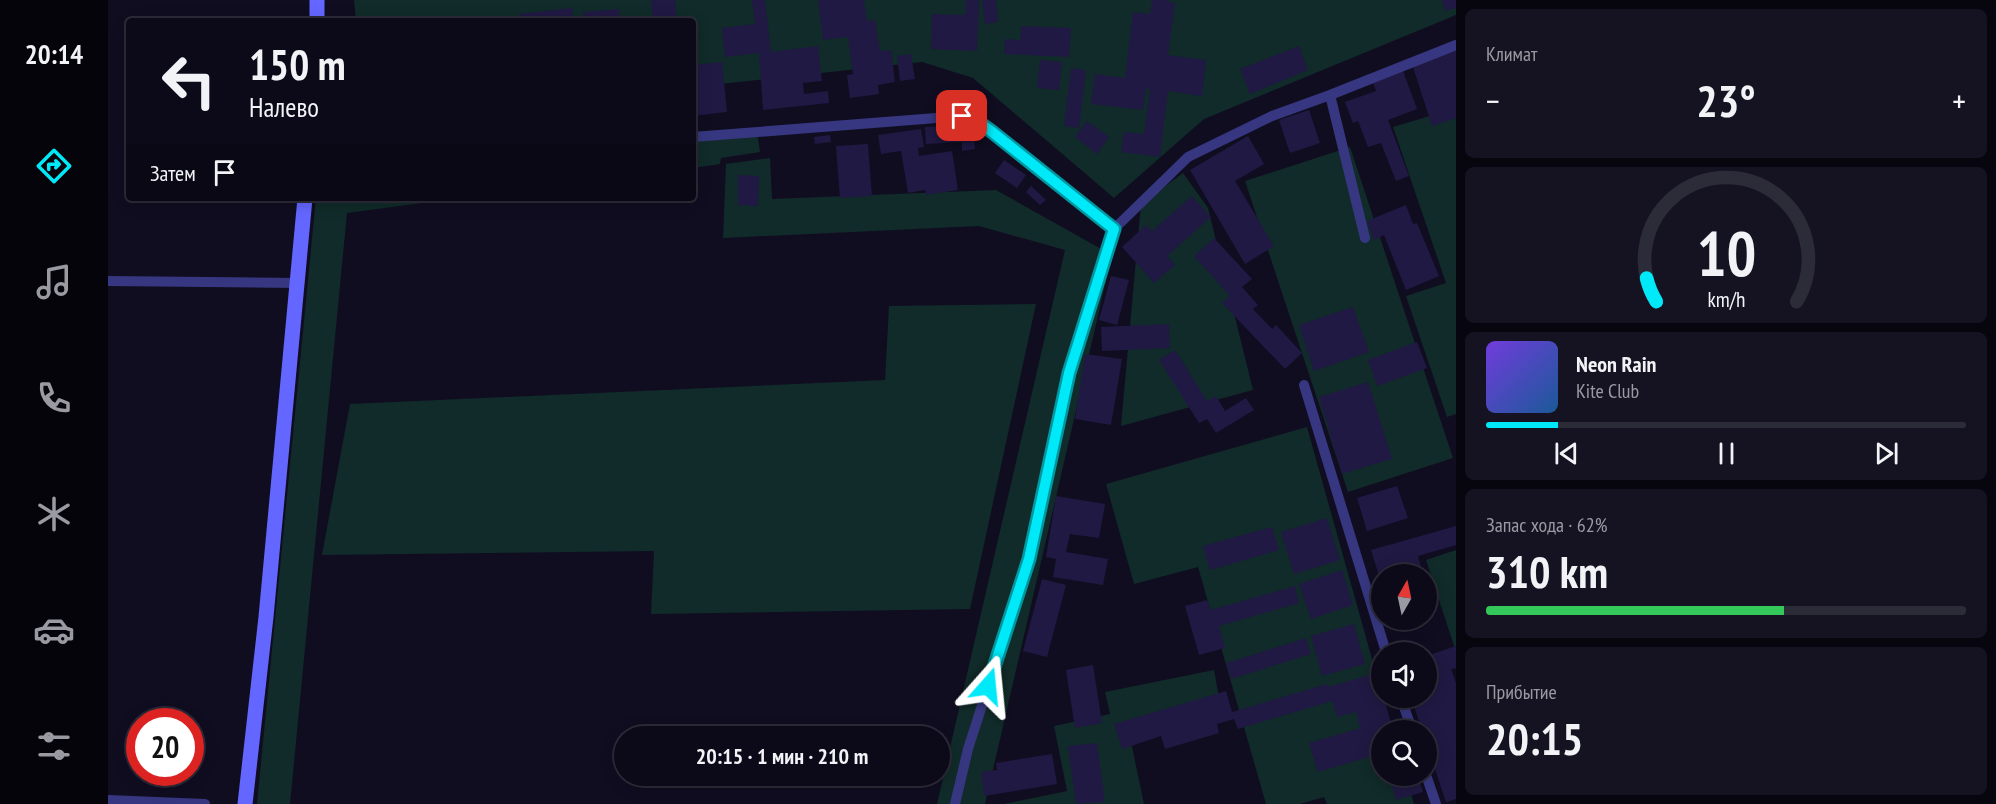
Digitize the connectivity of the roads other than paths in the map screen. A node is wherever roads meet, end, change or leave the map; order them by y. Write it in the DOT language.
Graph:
graph roads {
  1 [pos="317,0"];
  2 [pos="317,18"];
  3 [pos="1456,45"];
  4 [pos="1330,95"];
  5 [pos="696,137"];
  6 [pos="305,201"];
  7 [pos="1114,229"];
  8 [pos="1365,238"];
  9 [pos="108,281"];
  10 [pos="297,283"];
  11 [pos="1304,385"];
  12 [pos="1383,642"];
  13 [pos="1430,786"];
  14 [pos="108,800"];
  15 [pos="205,804"];
  16 [pos="245,804"];
  17 [pos="955,804"];
  18 [pos="1436,804"];
  1 -- 2 [label="main road"];
  3 -- 4 [label="lane"];
  4 -- 7 [label="lane"];
  4 -- 8 [label="lane"];
  5 -- 7 [label="lane"];
  6 -- 10 [label="main road"];
  7 -- 17 [label="lane"];
  9 -- 10 [label="lane"];
  10 -- 16 [label="main road"];
  11 -- 12 [label="lane"];
  13 -- 18 [label="lane"];
  14 -- 15 [label="lane"];
}
